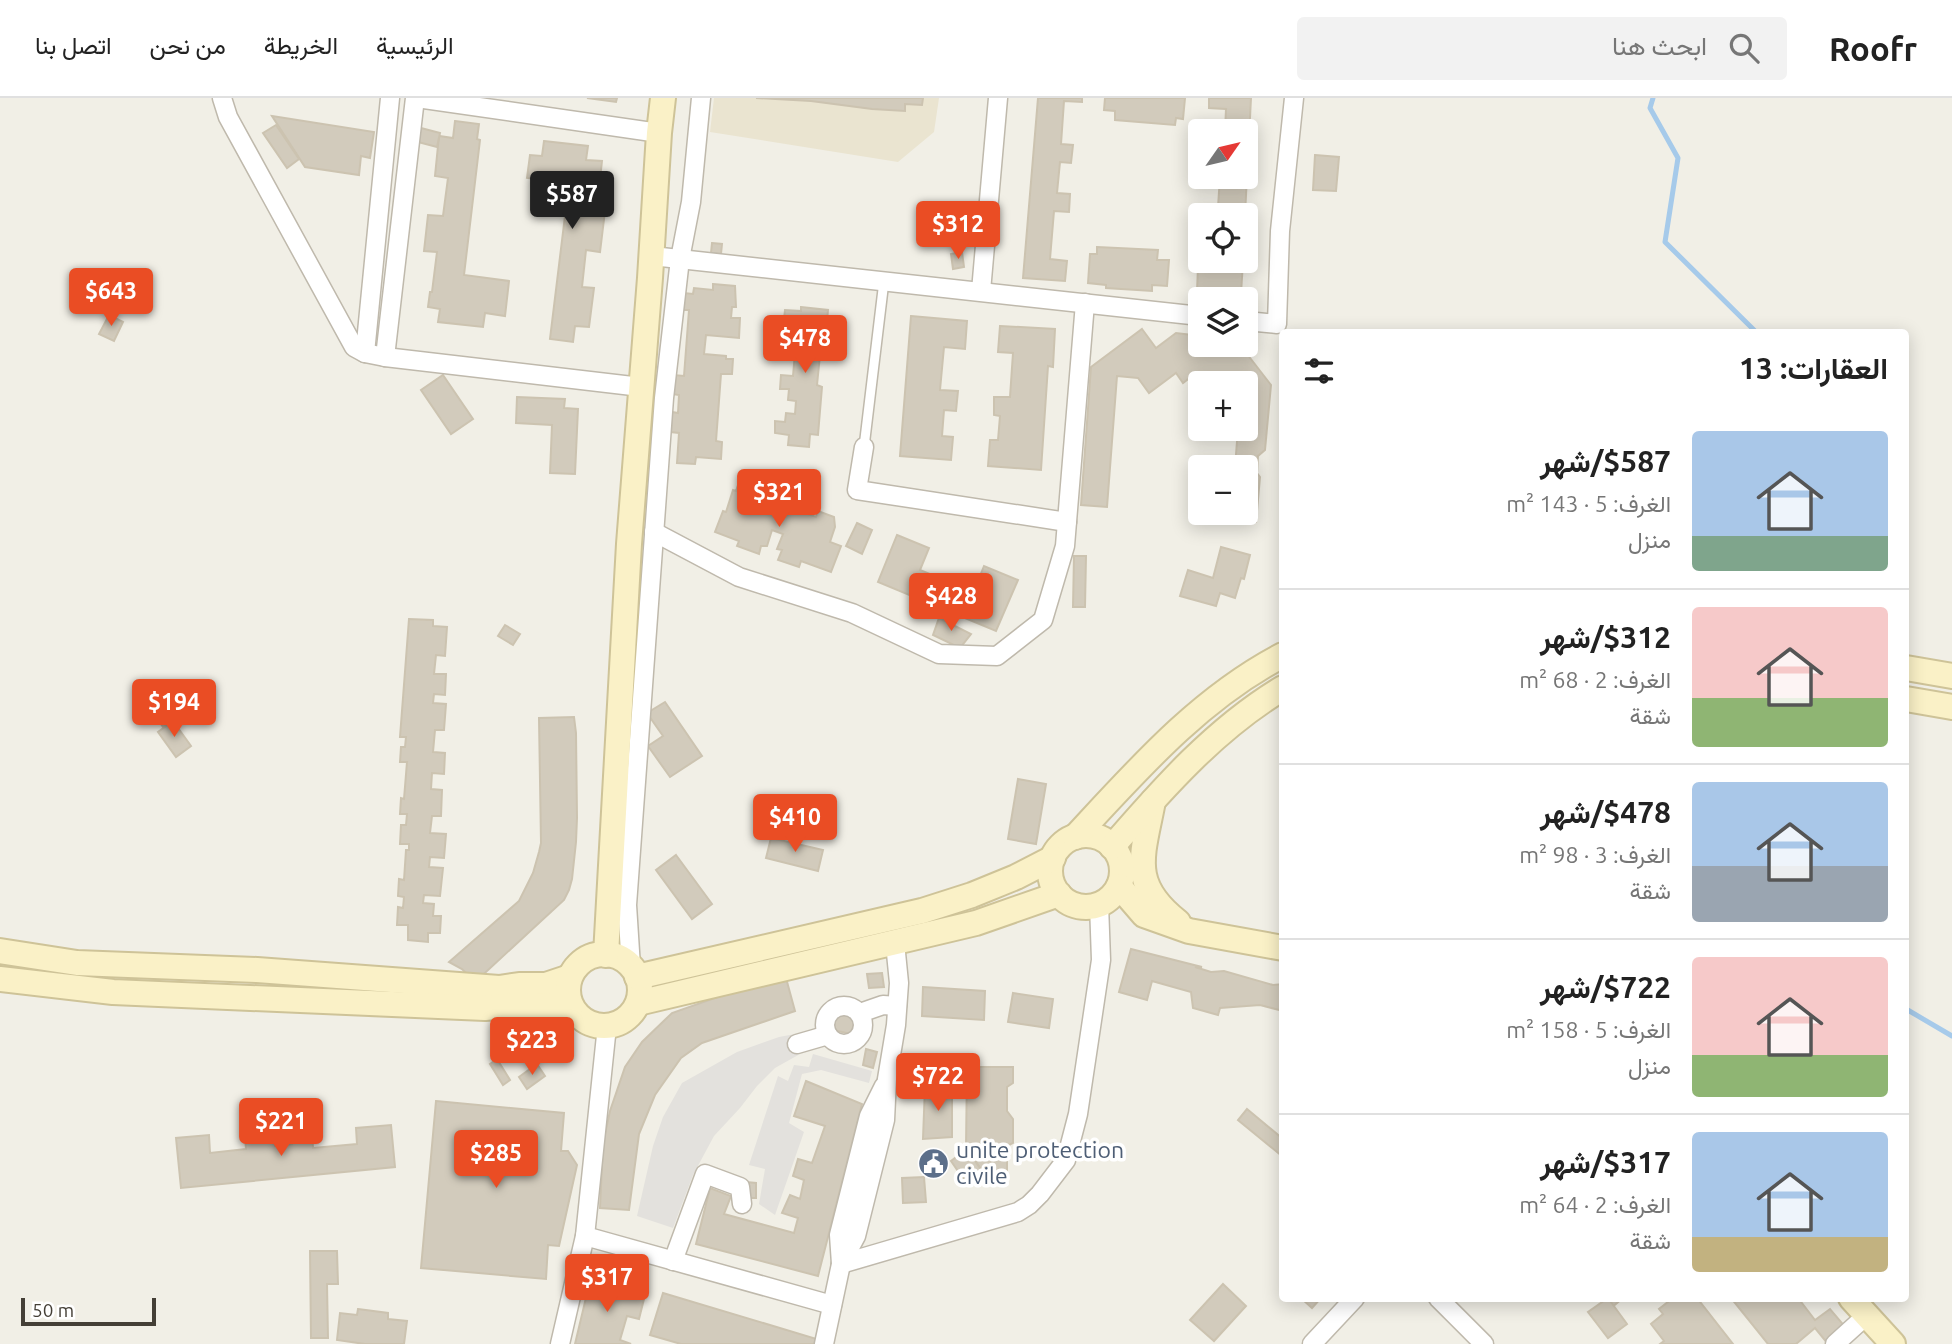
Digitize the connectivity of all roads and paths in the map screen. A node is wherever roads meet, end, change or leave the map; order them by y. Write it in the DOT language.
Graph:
graph roads {
  1 [pos="222,98"];
  2 [pos="390,98"];
  3 [pos="416,98"];
  4 [pos="663,98"];
  5 [pos="701,98"];
  6 [pos="998,98"];
  7 [pos="1294,98"];
  8 [pos="659,133"];
  9 [pos="652,257"];
  10 [pos="680,260"];
  11 [pos="884,281"];
  12 [pos="981,291"];
  13 [pos="1086,303"];
  14 [pos="1188,315"];
  15 [pos="1258,322"];
  16 [pos="365,353"];
  17 [pos="385,357"];
  18 [pos="641,387"];
  19 [pos="864,447"];
  20 [pos="1067,523"];
  21 [pos="654,532"];
  22 [pos="1279,657"];
  23 [pos="1909,669"];
  24 [pos="1952,676"];
  25 [pos="1279,691"];
  26 [pos="1909,700"];
  27 [pos="1952,707"];
  28 [pos="1153,800"];
  29 [pos="1075,837"];
  30 [pos="1112,847"];
  31 [pos="1053,858"];
  32 [pos="1119,886"];
  33 [pos="1059,894"];
  34 [pos="1099,904"];
  35 [pos="1189,931"];
  36 [pos="895,943"];
  37 [pos="1279,947"];
  38 [pos="0,951"];
  39 [pos="606,955"];
  40 [pos="634,972"];
  41 [pos="570,977"];
  42 [pos="0,979"];
  43 [pos="638,1003"];
  44 [pos="571,1006"];
  45 [pos="897,1006"];
  46 [pos="860,1013"];
  47 [pos="607,1026"];
  48 [pos="828,1035"];
  49 [pos="797,1044"];
  50 [pos="742,1204"];
  51 [pos="585,1236"];
  52 [pos="673,1261"];
  53 [pos="841,1264"];
  54 [pos="1351,1302"];
  55 [pos="1442,1302"];
  56 [pos="832,1305"];
  57 [pos="1859,1307"];
  58 [pos="560,1344"];
  59 [pos="824,1344"];
  60 [pos="1312,1344"];
  61 [pos="1484,1344"];
  62 [pos="1835,1344"];
  63 [pos="1893,1344"];
  1 -- 16 [label="street"];
  2 -- 16 [label="street"];
  3 -- 8 [label="street"];
  3 -- 17 [label="street"];
  4 -- 8 [label="street"];
  5 -- 10 [label="street"];
  6 -- 12 [label="street"];
  7 -- 15 [label="street"];
  8 -- 9 [label="street"];
  9 -- 10 [label="street"];
  9 -- 18 [label="street"];
  10 -- 11 [label="street"];
  10 -- 21 [label="street"];
  11 -- 12 [label="street"];
  11 -- 19 [label="lane"];
  12 -- 13 [label="street"];
  13 -- 14 [label="street"];
  13 -- 20 [label="street"];
  16 -- 17 [label="street"];
  17 -- 18 [label="street"];
  18 -- 39 [label="street"];
  19 -- 20 [label="street"];
  20 -- 21 [label="street"];
  21 -- 40 [label="street"];
  22 -- 29 [label="street"];
  23 -- 24 [label="street"];
  25 -- 28 [label="street"];
  26 -- 27 [label="street"];
  28 -- 30 [label="street"];
  28 -- 35 [label="street"];
  29 -- 30 [label="street"];
  29 -- 31 [label="street"];
  30 -- 32 [label="street"];
  31 -- 33 [label="street"];
  31 -- 40 [label="street"];
  32 -- 34 [label="street"];
  32 -- 35 [label="street"];
  33 -- 34 [label="street"];
  33 -- 36 [label="street"];
  34 -- 53 [label="street"];
  35 -- 37 [label="street"];
  36 -- 43 [label="street"];
  36 -- 45 [label="street"];
  38 -- 41 [label="street"];
  39 -- 40 [label="street"];
  39 -- 41 [label="street"];
  40 -- 43 [label="street"];
  41 -- 44 [label="street"];
  42 -- 44 [label="street"];
  43 -- 47 [label="street"];
  44 -- 47 [label="street"];
  45 -- 46 [label="street"];
  45 -- 53 [label="street"];
  46 -- 48 [label="street"];
  46 -- 48 [label="street"];
  47 -- 51 [label="street"];
  48 -- 49 [label="street"];
  50 -- 52 [label="street"];
  51 -- 52 [label="street"];
  51 -- 58 [label="street"];
  52 -- 56 [label="street"];
  53 -- 56 [label="street"];
  54 -- 60 [label="street"];
  55 -- 61 [label="street"];
  56 -- 59 [label="street"];
  57 -- 62 [label="street"];
  57 -- 63 [label="street"];
}
